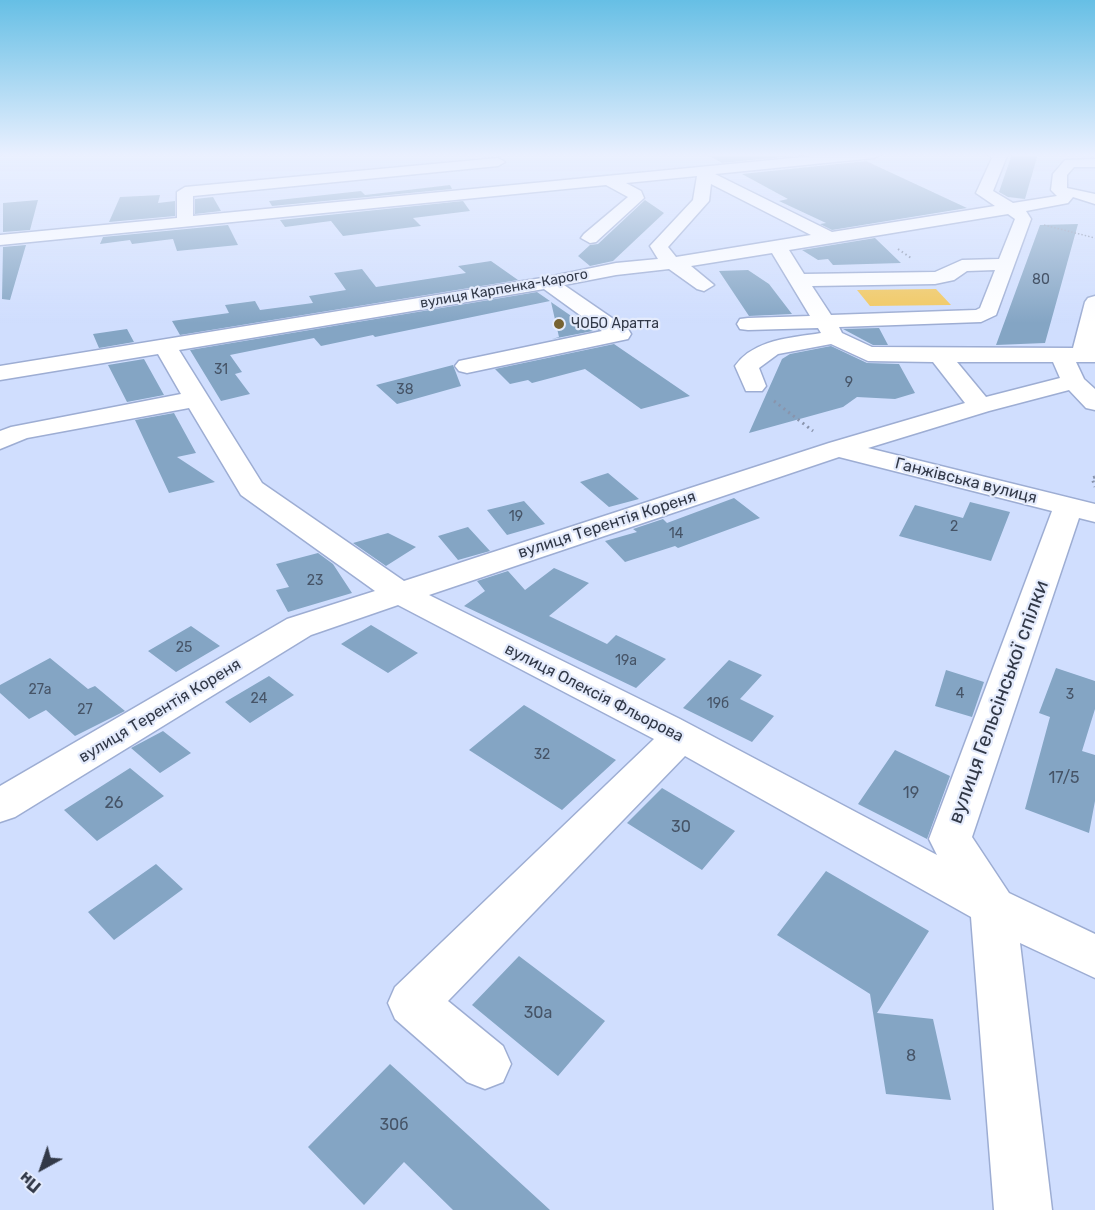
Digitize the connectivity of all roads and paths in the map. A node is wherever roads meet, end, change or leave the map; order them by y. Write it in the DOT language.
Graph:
graph roads {
  1 [pos="185,210"];
  2 [pos="312,210"];
  3 [pos="622,210"];
  4 [pos="692,210"];
  5 [pos="780,210"];
  6 [pos="1011,210"];
  7 [pos="1028,210"];
  8 [pos="1016,214"];
  9 [pos="185,223"];
  10 [pos="828,237"];
  11 [pos="590,238"];
  12 [pos="1095,238"];
  13 [pos="0,240"];
  14 [pos="778,247"];
  15 [pos="673,263"];
  16 [pos="915,263"];
  17 [pos="1006,264"];
  18 [pos="953,270"];
  19 [pos="798,280"];
  20 [pos="548,283"];
  21 [pos="704,285"];
  22 [pos="1095,302"];
  23 [pos="748,324"];
  24 [pos="830,329"];
  25 [pos="166,346"];
  26 [pos="940,355"];
  27 [pos="1080,355"];
  28 [pos="467,366"];
  29 [pos="0,373"];
  30 [pos="1074,382"];
  31 [pos="754,386"];
  32 [pos="196,399"];
  33 [pos="1095,403"];
  34 [pos="980,406"];
  35 [pos="0,441"];
  36 [pos="838,449"];
  37 [pos="1088,496"];
  38 [pos="399,594"];
  39 [pos="680,736"];
  40 [pos="0,806"];
  41 [pos="993,907"];
  42 [pos="1095,957"];
  43 [pos="485,1064"];
  44 [pos="1023,1210"];
  1 -- 9 [label="street"];
  2 -- 9 [label="street"];
  3 -- 11 [label="street"];
  4 -- 15 [label="street"];
  5 -- 10 [label="street"];
  6 -- 8 [label="street"];
  7 -- 8 [label="street, вулиця Карпенка-Карого"];
  8 -- 10 [label="street, вулиця Карпенка-Карого"];
  8 -- 12 [label="path"];
  8 -- 17 [label="street"];
  9 -- 13 [label="street"];
  10 -- 14 [label="street, вулиця Карпенка-Карого"];
  14 -- 15 [label="street, вулиця Карпенка-Карого"];
  14 -- 19 [label="street"];
  15 -- 20 [label="street, вулиця Карпенка-Карого"];
  15 -- 21 [label="street"];
  16 -- 18 [label="street"];
  17 -- 18 [label="street"];
  17 -- 24 [label="street"];
  18 -- 19 [label="street"];
  19 -- 24 [label="street"];
  20 -- 25 [label="street, вулиця Карпенка-Карого"];
  20 -- 28 [label="street"];
  22 -- 27 [label="street"];
  23 -- 24 [label="street"];
  24 -- 26 [label="street"];
  24 -- 31 [label="street"];
  25 -- 29 [label="street, вулиця Карпенка-Карого"];
  25 -- 32 [label="street, вулиця Олексія Фльорова"];
  26 -- 27 [label="street"];
  26 -- 34 [label="street"];
  27 -- 30 [label="street"];
  30 -- 33 [label="street"];
  30 -- 34 [label="street, вулиця Терентія Кореня"];
  31 -- 36 [label="path"];
  32 -- 35 [label="street"];
  32 -- 38 [label="street, вулиця Олексія Фльорова"];
  34 -- 36 [label="street, вулиця Терентія Кореня"];
  36 -- 37 [label="street, Ганжівська вулиця"];
  36 -- 38 [label="street, вулиця Терентія Кореня"];
  37 -- 41 [label="street, вулиця Гельсінської спілки"];
  38 -- 39 [label="street, вулиця Олексія Фльорова"];
  38 -- 40 [label="street, вулиця Терентія Кореня"];
  39 -- 41 [label="street, вулиця Олексія Фльорова"];
  39 -- 43 [label="street"];
  41 -- 42 [label="street, вулиця Олексія Фльорова"];
  41 -- 44 [label="street, вулиця Гельсінської спілки"];
}
